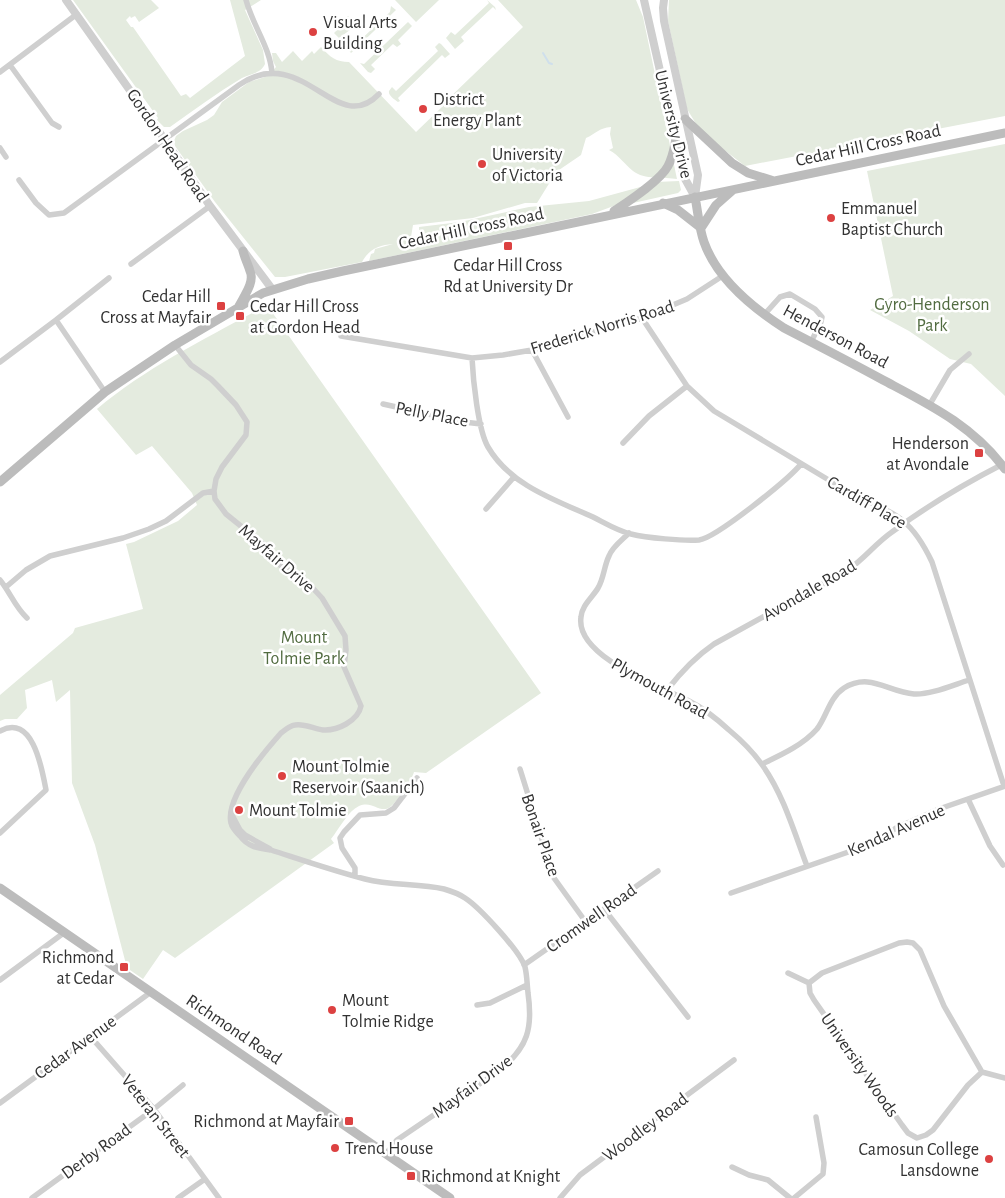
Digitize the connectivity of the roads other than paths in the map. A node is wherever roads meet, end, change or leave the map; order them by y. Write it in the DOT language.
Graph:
graph roads {
  1 [pos="66,0"];
  2 [pos="246,0"];
  3 [pos="644,0"];
  4 [pos="664,0"];
  5 [pos="77,14"];
  6 [pos="10,65"];
  7 [pos="0,72"];
  8 [pos="272,73"];
  9 [pos="379,94"];
  10 [pos="685,119"];
  11 [pos="59,127"];
  12 [pos="1005,133"];
  13 [pos="676,139"];
  14 [pos="166,140"];
  15 [pos="0,148"];
  16 [pos="6,157"];
  17 [pos="19,180"];
  18 [pos="773,181"];
  19 [pos="735,188"];
  20 [pos="695,197"];
  21 [pos="663,203"];
  22 [pos="210,206"];
  23 [pos="610,214"];
  24 [pos="701,228"];
  25 [pos="243,251"];
  26 [pos="131,264"];
  27 [pos="724,275"];
  28 [pos="109,278"];
  29 [pos="272,289"];
  30 [pos="239,306"];
  31 [pos="764,315"];
  32 [pos="642,318"];
  33 [pos="56,320"];
  34 [pos="341,336"];
  35 [pos="811,342"];
  36 [pos="175,345"];
  37 [pos="532,350"];
  38 [pos="968,354"];
  39 [pos="472,358"];
  40 [pos="0,362"];
  41 [pos="687,386"];
  42 [pos="105,392"];
  43 [pos="383,404"];
  44 [pos="930,404"];
  45 [pos="568,417"];
  46 [pos="481,424"];
  47 [pos="623,443"];
  48 [pos="801,464"];
  49 [pos="1004,466"];
  50 [pos="514,477"];
  51 [pos="0,482"];
  52 [pos="214,491"];
  53 [pos="486,509"];
  54 [pos="906,522"];
  55 [pos="629,533"];
  56 [pos="0,580"];
  57 [pos="6,588"];
  58 [pos="27,618"];
  59 [pos="969,680"];
  60 [pos="667,690"];
  61 [pos="0,731"];
  62 [pos="762,764"];
  63 [pos="520,769"];
  64 [pos="416,778"];
  65 [pos="1004,786"];
  66 [pos="968,799"];
  67 [pos="0,833"];
  68 [pos="1003,865"];
  69 [pos="807,866"];
  70 [pos="658,871"];
  71 [pos="355,876"];
  72 [pos="0,888"];
  73 [pos="731,892"];
  74 [pos="604,909"];
  75 [pos="585,921"];
  76 [pos="65,932"];
  77 [pos="524,965"];
  78 [pos="788,973"];
  79 [pos="0,980"];
  80 [pos="809,983"];
  81 [pos="527,985"];
  82 [pos="151,992"];
  83 [pos="477,1005"];
  84 [pos="688,1017"];
  85 [pos="90,1036"];
  86 [pos="734,1060"];
  87 [pos="982,1072"];
  88 [pos="1005,1078"];
  89 [pos="183,1085"];
  90 [pos="0,1103"];
  91 [pos="154,1109"];
  92 [pos="816,1117"];
  93 [pos="387,1153"];
  94 [pos="732,1167"];
  95 [pos="205,1179"];
  96 [pos="35,1197"];
  97 [pos="447,1197"];
  98 [pos="178,1198"];
  99 [pos="219,1198"];
  100 [pos="560,1198"];
  101 [pos="790,1198"];
  102 [pos="794,1198"];
  1 -- 5 [label="street, Gordon Head Road"];
  2 -- 8 [label="street"];
  3 -- 13 [label="street, University Drive"];
  4 -- 10 [label="street, University Drive"];
  5 -- 6 [label="street"];
  5 -- 14 [label="street, Gordon Head Road"];
  6 -- 7 [label="street"];
  6 -- 11 [label="street"];
  8 -- 9 [label="street"];
  8 -- 14 [label="street"];
  10 -- 18 [label="main road"];
  10 -- 20 [label="street, University Drive"];
  12 -- 18 [label="main road, Cedar Hill Cross Road"];
  13 -- 20 [label="street, University Drive"];
  13 -- 23 [label="main road"];
  14 -- 17 [label="street"];
  14 -- 22 [label="street, Gordon Head Road"];
  15 -- 16 [label="street"];
  18 -- 19 [label="main road, Cedar Hill Cross Road"];
  19 -- 20 [label="main road, Cedar Hill Cross Road"];
  19 -- 24 [label="main road"];
  20 -- 21 [label="main road, Cedar Hill Cross Road"];
  20 -- 24 [label="main road, Henderson Road"];
  21 -- 23 [label="main road, Cedar Hill Cross Road"];
  21 -- 24 [label="main road"];
  22 -- 25 [label="street, Gordon Head Road"];
  22 -- 26 [label="street"];
  23 -- 29 [label="main road, Cedar Hill Cross Road"];
  24 -- 27 [label="main road, Henderson Road"];
  25 -- 29 [label="street, Gordon Head Road"];
  25 -- 30 [label="main road"];
  27 -- 31 [label="main road, Henderson Road"];
  27 -- 32 [label="street, Frederick Norris Road"];
  28 -- 33 [label="street"];
  29 -- 30 [label="main road, Cedar Hill Cross Road"];
  30 -- 36 [label="main road, Cedar Hill Cross Road"];
  31 -- 35 [label="main road, Henderson Road"];
  31 -- 35 [label="street"];
  32 -- 37 [label="street, Frederick Norris Road"];
  32 -- 41 [label="street, Cardiff Place"];
  33 -- 40 [label="street"];
  33 -- 42 [label="street"];
  34 -- 39 [label="street, Frederick Norris Road"];
  35 -- 44 [label="main road, Henderson Road"];
  36 -- 42 [label="main road, Cedar Hill Cross Road"];
  36 -- 52 [label="street"];
  37 -- 39 [label="street, Frederick Norris Road"];
  37 -- 45 [label="street"];
  38 -- 44 [label="street"];
  39 -- 46 [label="street"];
  41 -- 47 [label="street"];
  41 -- 48 [label="street, Cardiff Place"];
  42 -- 51 [label="main road, Cedar Hill Cross Road"];
  43 -- 46 [label="street, Pelly Place"];
  44 -- 49 [label="main road, Henderson Road"];
  46 -- 50 [label="street"];
  48 -- 54 [label="street, Cardiff Place"];
  48 -- 55 [label="street"];
  49 -- 54 [label="street, Avondale Road"];
  50 -- 53 [label="street"];
  50 -- 55 [label="street"];
  52 -- 57 [label="street"];
  52 -- 71 [label="street, Mayfair Drive"];
  54 -- 59 [label="street, Cardiff Place"];
  54 -- 60 [label="street, Avondale Road"];
  55 -- 60 [label="street, Plymouth Road"];
  56 -- 57 [label="street"];
  57 -- 58 [label="street"];
  59 -- 62 [label="street"];
  59 -- 65 [label="street, Cardiff Place"];
  60 -- 62 [label="street, Plymouth Road"];
  61 -- 67 [label="street"];
  62 -- 69 [label="street, Plymouth Road"];
  63 -- 75 [label="street, Bonair Place"];
  64 -- 71 [label="street"];
  65 -- 66 [label="street, Kendal Avenue"];
  66 -- 68 [label="street"];
  66 -- 69 [label="street, Kendal Avenue"];
  69 -- 73 [label="street, Kendal Avenue"];
  70 -- 74 [label="street, Cromwell Road"];
  71 -- 77 [label="street, Mayfair Drive"];
  72 -- 76 [label="main road, Richmond Road"];
  74 -- 75 [label="street, Cromwell Road"];
  74 -- 84 [label="street"];
  75 -- 77 [label="street, Cromwell Road"];
  76 -- 79 [label="street"];
  76 -- 82 [label="main road, Richmond Road"];
  77 -- 81 [label="street, Mayfair Drive"];
  78 -- 80 [label="street"];
  80 -- 87 [label="street"];
  80 -- 87 [label="street, University Woods"];
  81 -- 83 [label="street"];
  81 -- 93 [label="street, Mayfair Drive"];
  82 -- 85 [label="street, Cedar Avenue"];
  82 -- 93 [label="main road, Richmond Road"];
  85 -- 90 [label="street, Cedar Avenue"];
  85 -- 91 [label="street, Veteran Street"];
  86 -- 100 [label="street, Woodley Road"];
  87 -- 88 [label="street"];
  89 -- 91 [label="street, Derby Road"];
  91 -- 95 [label="street, Veteran Street"];
  91 -- 96 [label="street, Derby Road"];
  92 -- 102 [label="street"];
  93 -- 97 [label="main road, Richmond Road"];
  94 -- 101 [label="street"];
  95 -- 98 [label="street"];
  95 -- 99 [label="street, Veteran Street"];
}
